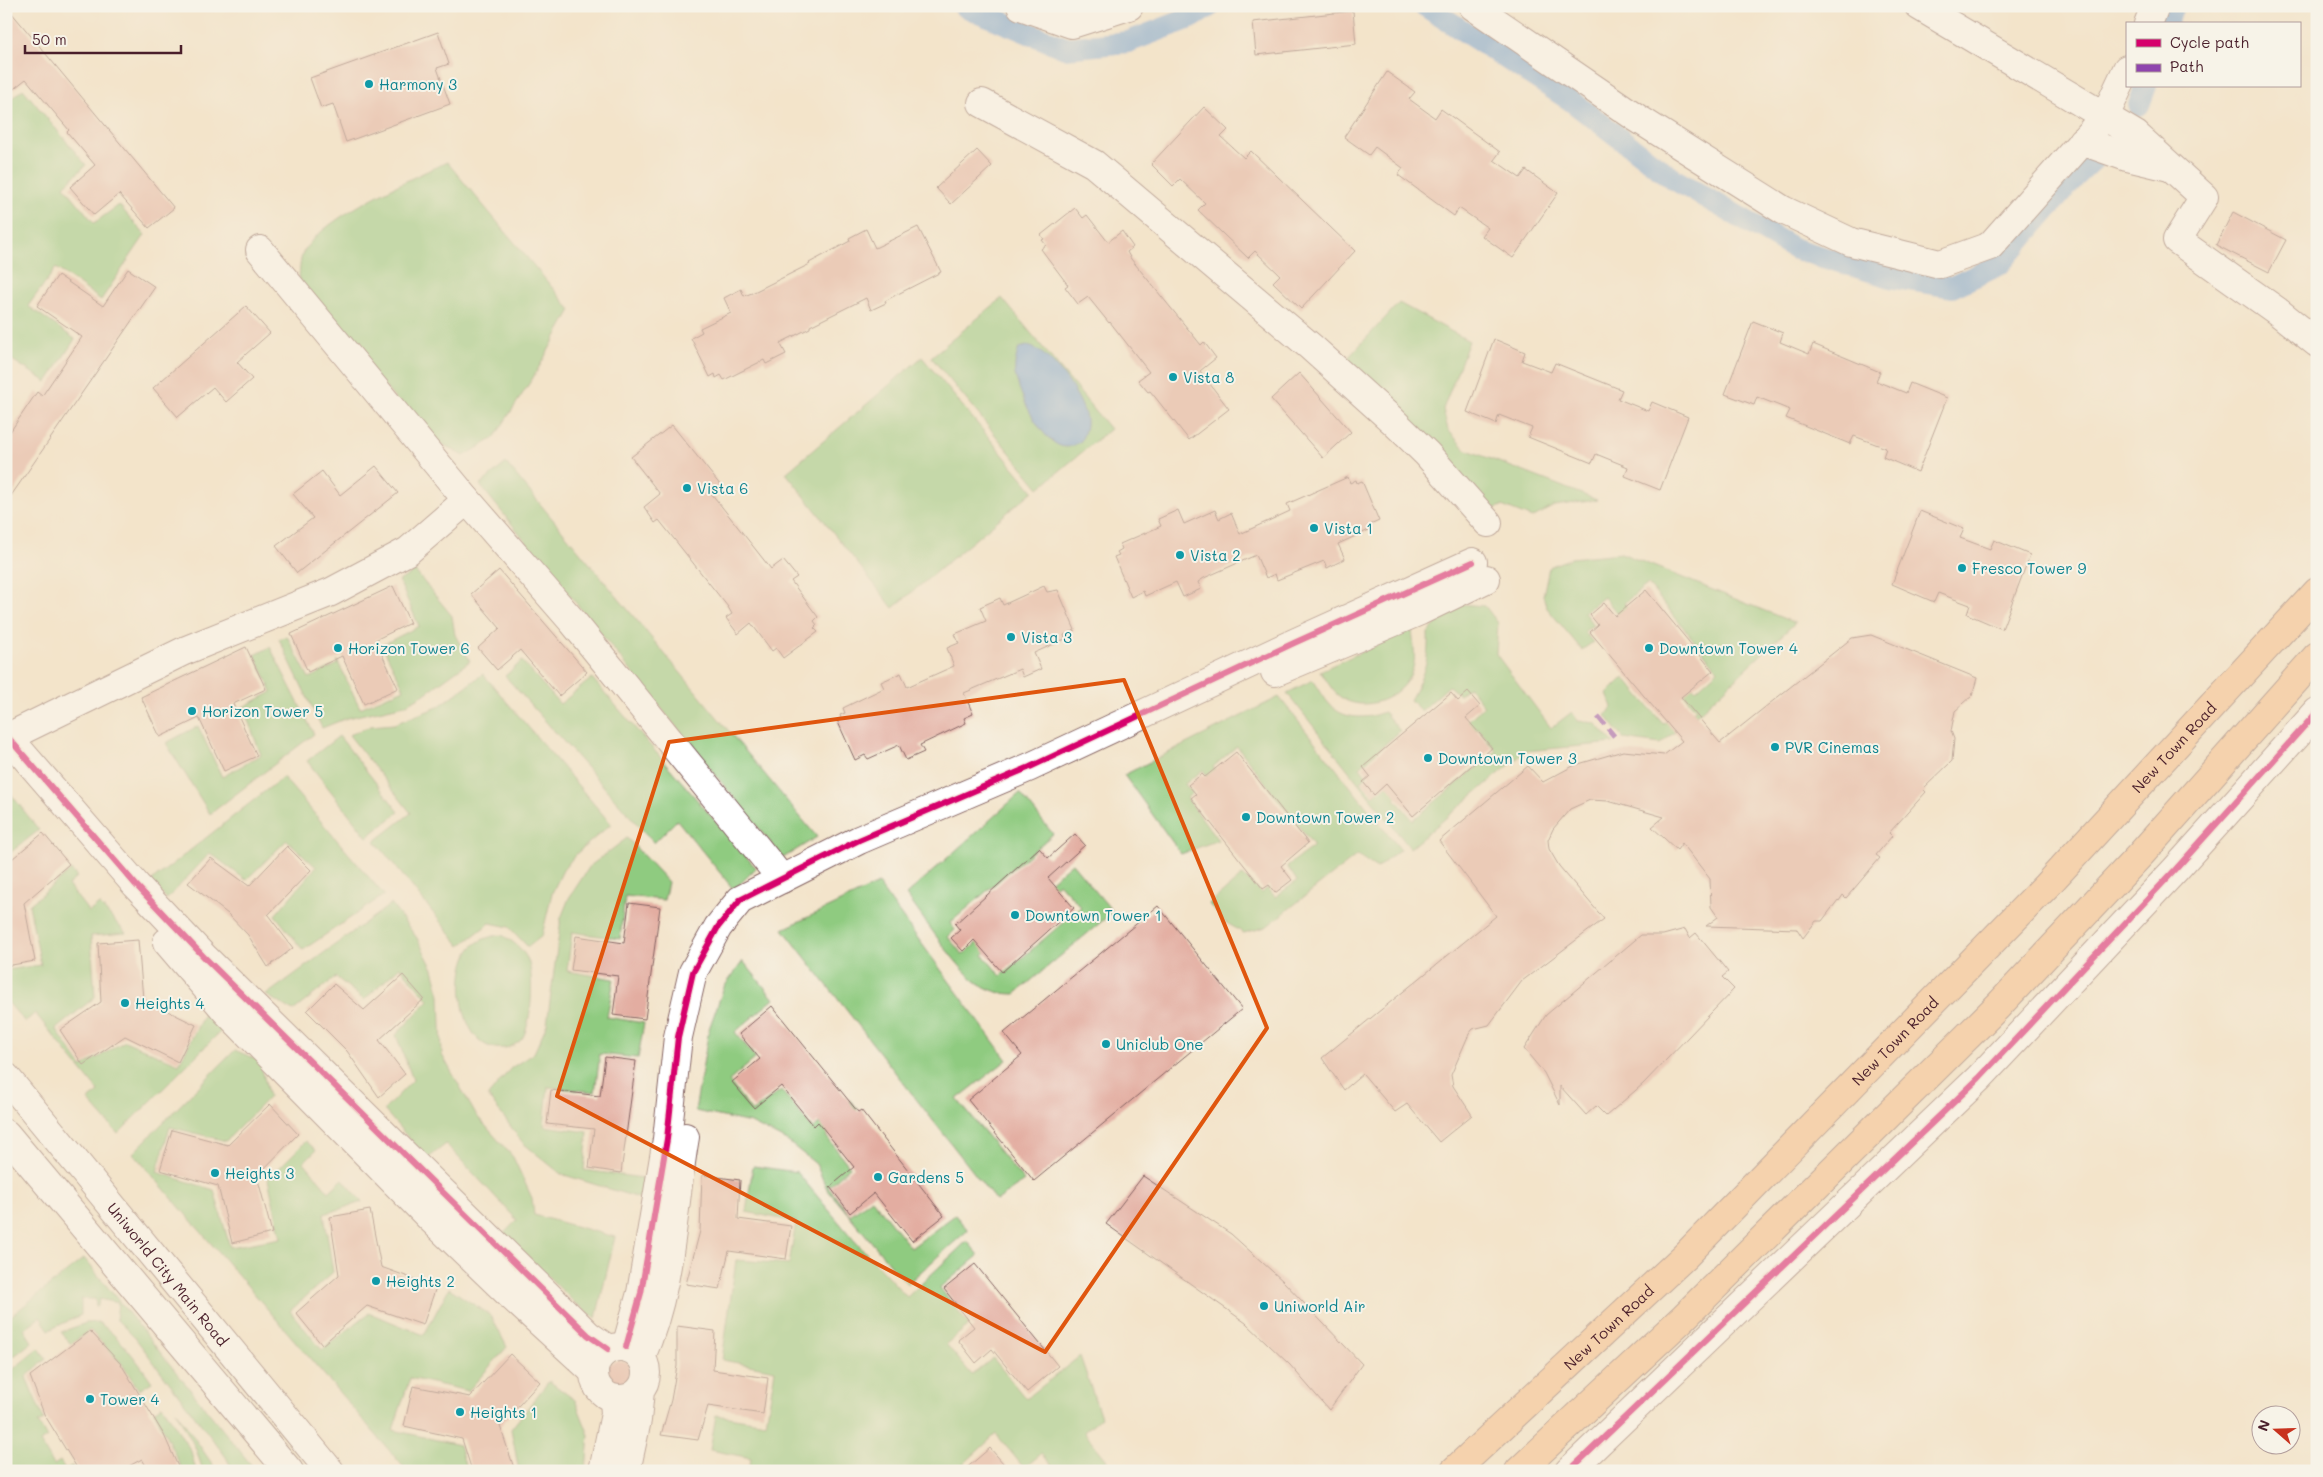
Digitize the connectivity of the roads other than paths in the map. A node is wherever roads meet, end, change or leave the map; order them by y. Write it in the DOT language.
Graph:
graph roads {
  1 [pos="1021,6"];
  2 [pos="1129,6"];
  3 [pos="1473,6"];
  4 [pos="1919,6"];
  5 [pos="2155,6"];
  6 [pos="2149,22"];
  7 [pos="2126,71"];
  8 [pos="978,110"];
  9 [pos="2105,116"];
  10 [pos="2082,142"];
  11 [pos="2176,169"];
  12 [pos="260,250"];
  13 [pos="2317,343"];
  14 [pos="468,500"];
  15 [pos="1483,527"];
  16 [pos="1480,570"];
  17 [pos="2317,592"];
  18 [pos="1306,648"];
  19 [pos="2317,656"];
  20 [pos="2317,712"];
  21 [pos="7,744"];
  22 [pos="782,879"];
  23 [pos="6,1077"];
  24 [pos="6,1134"];
  25 [pos="227,1346"];
  26 [pos="617,1356"];
  27 [pos="202,1367"];
  28 [pos="640,1391"];
  29 [pos="614,1399"];
  30 [pos="289,1471"];
  31 [pos="330,1471"];
  32 [pos="603,1471"];
  33 [pos="626,1471"];
  34 [pos="1454,1471"];
  35 [pos="1519,1471"];
  36 [pos="1569,1471"];
  1 -- 2 [label="street"];
  3 -- 10 [label="street"];
  4 -- 9 [label="street"];
  5 -- 6 [label="street"];
  7 -- 9 [label="street"];
  8 -- 15 [label="street"];
  9 -- 10 [label="street"];
  9 -- 11 [label="street"];
  10 -- 11 [label="street"];
  11 -- 13 [label="street"];
  12 -- 14 [label="street"];
  14 -- 21 [label="street"];
  14 -- 22 [label="street"];
  16 -- 18 [label="street"];
  17 -- 34 [label="main road, New Town Road"];
  18 -- 22 [label="street"];
  18 -- 26 [label="street"];
  19 -- 35 [label="main road"];
  20 -- 36 [label="street"];
  21 -- 26 [label="street"];
  22 -- 26 [label="street"];
  23 -- 25 [label="street, Uniworld City Main Road"];
  24 -- 27 [label="street"];
  25 -- 27 [label="street"];
  25 -- 31 [label="street, Uniworld City Main Road"];
  26 -- 28 [label="street"];
  26 -- 29 [label="street"];
  27 -- 30 [label="street"];
  28 -- 29 [label="street"];
  28 -- 33 [label="street"];
  29 -- 32 [label="street"];
}
